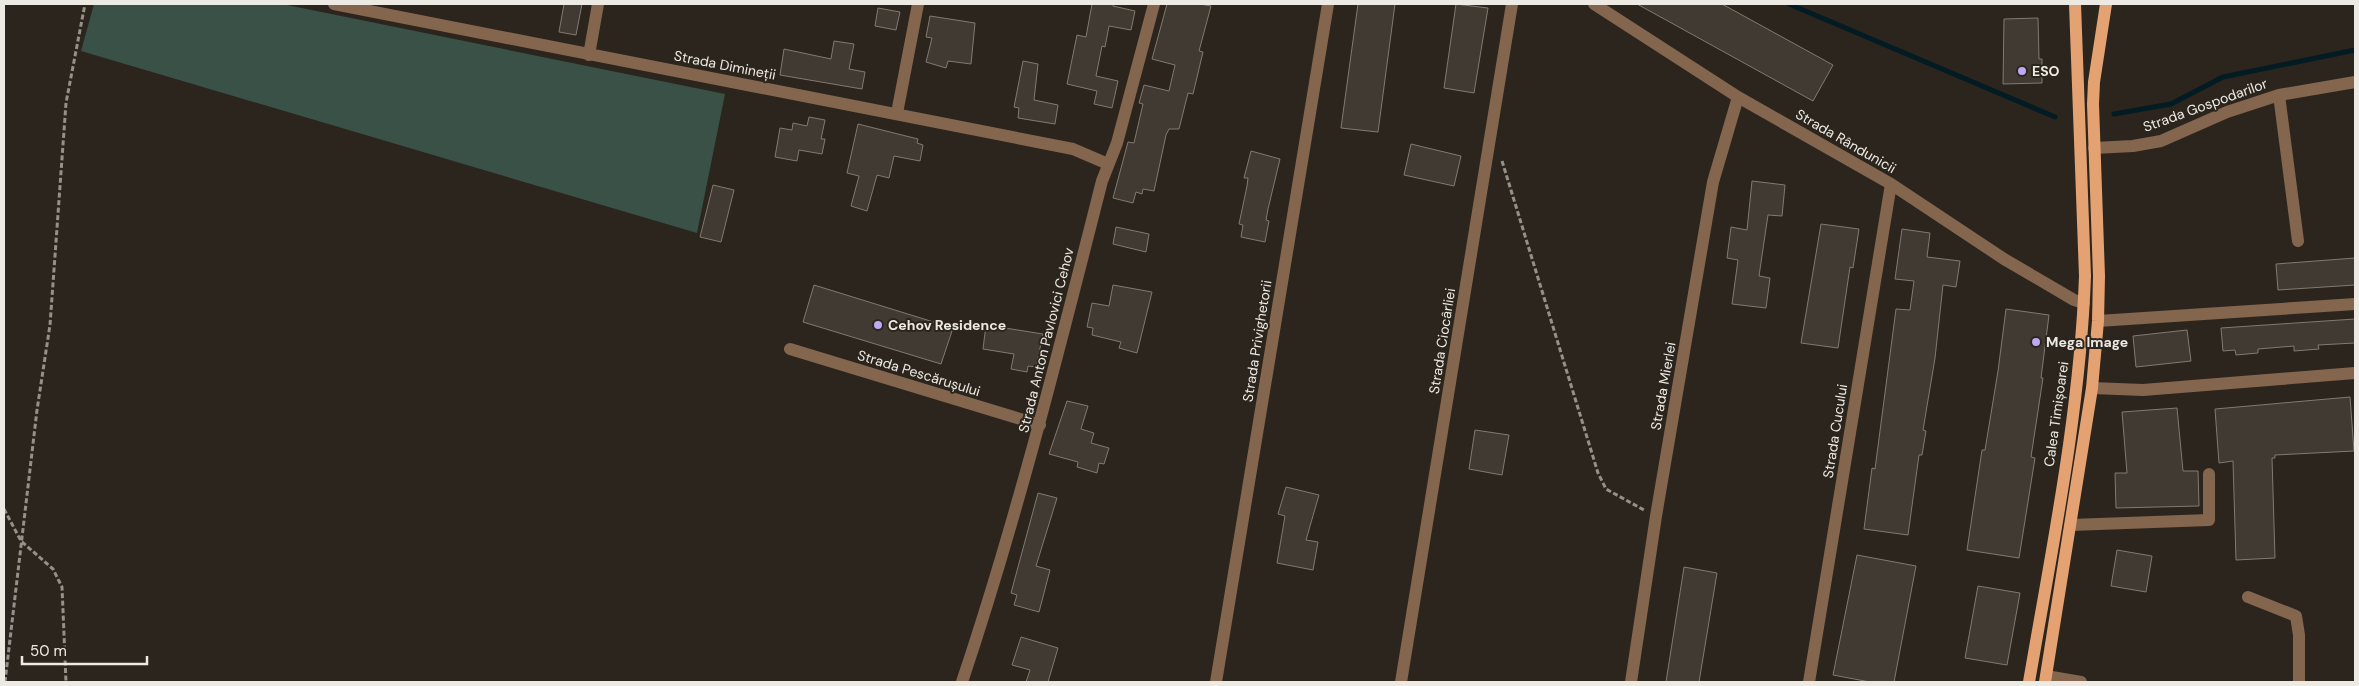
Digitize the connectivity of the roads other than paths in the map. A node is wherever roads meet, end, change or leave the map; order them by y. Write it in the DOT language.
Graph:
graph roads {
  1 [pos="334,4"];
  2 [pos="598,4"];
  3 [pos="918,4"];
  4 [pos="1154,4"];
  5 [pos="1328,4"];
  6 [pos="1512,4"];
  7 [pos="1594,4"];
  8 [pos="2075,4"];
  9 [pos="2106,4"];
  10 [pos="589,55"];
  11 [pos="2355,82"];
  12 [pos="2279,94"];
  13 [pos="1738,97"];
  14 [pos="897,114"];
  15 [pos="2094,148"];
  16 [pos="1108,164"];
  17 [pos="1891,184"];
  18 [pos="2298,240"];
  19 [pos="2084,303"];
  20 [pos="2355,304"];
  21 [pos="2098,321"];
  22 [pos="790,349"];
  23 [pos="2355,373"];
  24 [pos="2092,388"];
  25 [pos="1040,425"];
  26 [pos="2209,474"];
  27 [pos="2071,525"];
  28 [pos="2248,597"];
  29 [pos="2045,679"];
  30 [pos="962,682"];
  31 [pos="1216,682"];
  32 [pos="1401,682"];
  33 [pos="1631,682"];
  34 [pos="1810,682"];
  35 [pos="2029,682"];
  36 [pos="2081,682"];
  37 [pos="2299,682"];
  1 -- 10 [label="street, Strada Dimineții"];
  2 -- 10 [label="street"];
  3 -- 14 [label="street"];
  4 -- 16 [label="street, Strada Anton Pavlovici Cehov"];
  5 -- 31 [label="street, Strada Privighetorii"];
  6 -- 32 [label="street, Strada Ciocârliei"];
  7 -- 13 [label="street, Strada Rândunicii"];
  8 -- 19 [label="main road, Calea Timișoarei"];
  9 -- 15 [label="main road"];
  10 -- 14 [label="street, Strada Dimineții"];
  11 -- 12 [label="street, Strada Gospodarilor"];
  12 -- 15 [label="street, Strada Gospodarilor"];
  12 -- 18 [label="street"];
  13 -- 17 [label="street, Strada Rândunicii"];
  13 -- 33 [label="street, Strada Mierlei"];
  14 -- 16 [label="street, Strada Dimineții"];
  15 -- 21 [label="main road"];
  16 -- 25 [label="street, Strada Anton Pavlovici Cehov"];
  17 -- 19 [label="street, Strada Rândunicii"];
  17 -- 34 [label="street, Strada Cucului"];
  19 -- 35 [label="main road, Calea Timișoarei"];
  20 -- 21 [label="street"];
  21 -- 24 [label="main road"];
  22 -- 25 [label="street, Strada Pescărușului"];
  23 -- 24 [label="street"];
  24 -- 27 [label="main road"];
  25 -- 30 [label="street, Strada Anton Pavlovici Cehov"];
  26 -- 27 [label="street"];
  27 -- 29 [label="main road"];
  28 -- 37 [label="street"];
  29 -- 36 [label="street"];
}
